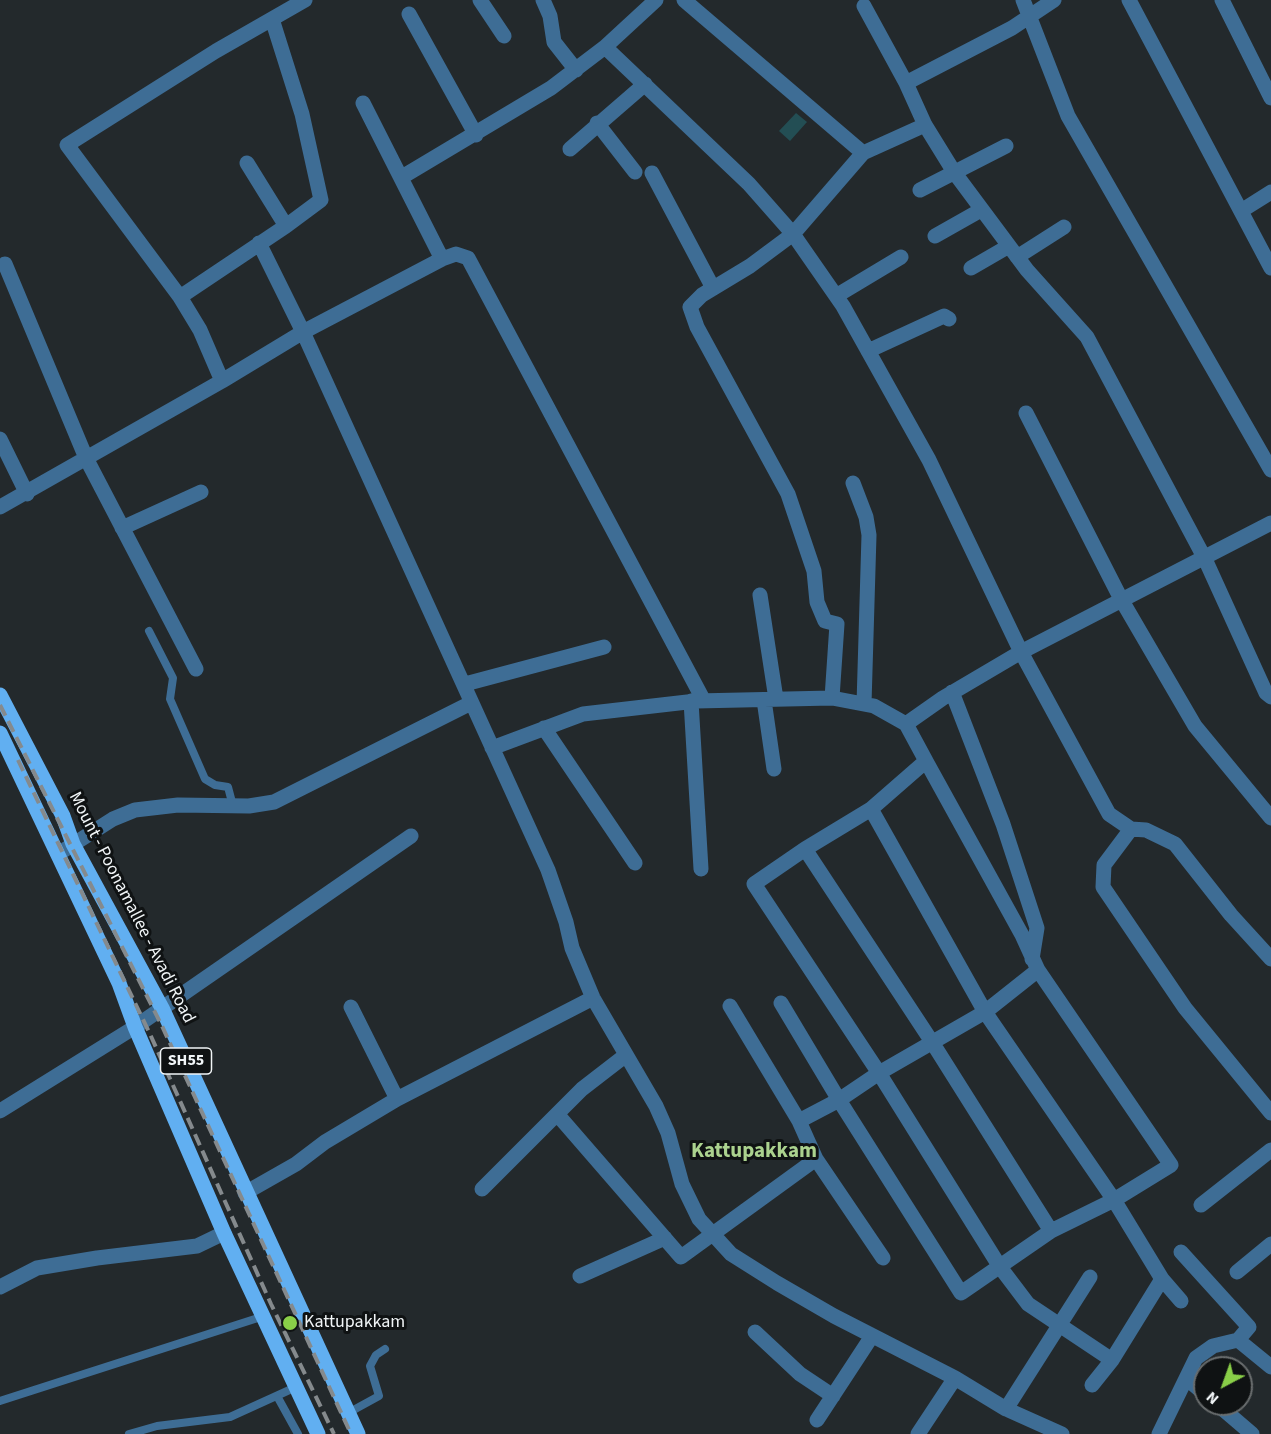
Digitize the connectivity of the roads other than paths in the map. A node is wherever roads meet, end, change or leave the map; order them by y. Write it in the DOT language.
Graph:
graph roads {
  1 [pos="305,0"];
  2 [pos="480,0"];
  3 [pos="543,0"];
  4 [pos="656,0"];
  5 [pos="684,0"];
  6 [pos="1023,0"];
  7 [pos="1054,0"];
  8 [pos="1129,0"];
  9 [pos="1222,0"];
  10 [pos="864,6"];
  11 [pos="1030,14"];
  12 [pos="409,15"];
  13 [pos="272,19"];
  14 [pos="504,36"];
  15 [pos="605,47"];
  16 [pos="576,70"];
  17 [pos="906,83"];
  18 [pos="645,84"];
  19 [pos="1271,98"];
  20 [pos="363,103"];
  21 [pos="597,123"];
  22 [pos="925,125"];
  23 [pos="476,135"];
  24 [pos="1006,146"];
  25 [pos="570,149"];
  26 [pos="863,153"];
  27 [pos="247,163"];
  28 [pos="635,172"];
  29 [pos="954,172"];
  30 [pos="652,173"];
  31 [pos="402,177"];
  32 [pos="920,190"];
  33 [pos="1271,192"];
  34 [pos="981,210"];
  35 [pos="1241,211"];
  36 [pos="286,226"];
  37 [pos="1064,226"];
  38 [pos="793,234"];
  39 [pos="935,236"];
  40 [pos="259,243"];
  41 [pos="1013,251"];
  42 [pos="901,257"];
  43 [pos="442,259"];
  44 [pos="5,264"];
  45 [pos="971,268"];
  46 [pos="1271,268"];
  47 [pos="713,288"];
  48 [pos="836,296"];
  49 [pos="180,297"];
  50 [pos="950,319"];
  51 [pos="303,332"];
  52 [pos="868,351"];
  53 [pos="222,381"];
  54 [pos="1026,413"];
  55 [pos="0,439"];
  56 [pos="86,458"];
  57 [pos="1271,470"];
  58 [pos="853,483"];
  59 [pos="201,492"];
  60 [pos="27,494"];
  61 [pos="0,507"];
  62 [pos="1271,523"];
  63 [pos="122,528"];
  64 [pos="1205,559"];
  65 [pos="760,595"];
  66 [pos="1121,599"];
  67 [pos="149,631"];
  68 [pos="604,647"];
  69 [pos="1021,652"];
  70 [pos="196,669"];
  71 [pos="465,684"];
  72 [pos="952,692"];
  73 [pos="0,695"];
  74 [pos="1271,697"];
  75 [pos="832,698"];
  76 [pos="770,699"];
  77 [pos="697,701"];
  78 [pos="471,703"];
  79 [pos="864,704"];
  80 [pos="906,724"];
  81 [pos="544,728"];
  82 [pos="0,732"];
  83 [pos="492,747"];
  84 [pos="926,761"];
  85 [pos="774,769"];
  86 [pos="232,806"];
  87 [pos="871,809"];
  88 [pos="1271,818"];
  89 [pos="1131,830"];
  90 [pos="411,836"];
  91 [pos="73,844"];
  92 [pos="805,849"];
  93 [pos="58,854"];
  94 [pos="635,863"];
  95 [pos="701,869"];
  96 [pos="1271,959"];
  97 [pos="1035,964"];
  98 [pos="593,998"];
  99 [pos="781,1003"];
  100 [pos="730,1006"];
  101 [pos="351,1007"];
  102 [pos="162,1008"];
  103 [pos="985,1012"];
  104 [pos="135,1027"];
  105 [pos="932,1042"];
  106 [pos="626,1054"];
  107 [pos="879,1073"];
  108 [pos="397,1099"];
  109 [pos="839,1100"];
  110 [pos="0,1112"];
  111 [pos="1271,1113"];
  112 [pos="557,1114"];
  113 [pos="799,1121"];
  114 [pos="1271,1150"];
  115 [pos="816,1159"];
  116 [pos="482,1189"];
  117 [pos="245,1193"];
  118 [pos="1114,1200"];
  119 [pos="1201,1205"];
  120 [pos="1051,1231"];
  121 [pos="224,1233"];
  122 [pos="712,1234"];
  123 [pos="665,1238"];
  124 [pos="1271,1244"];
  125 [pos="1181,1252"];
  126 [pos="883,1258"];
  127 [pos="1000,1267"];
  128 [pos="1237,1272"];
  129 [pos="580,1276"];
  130 [pos="1090,1277"];
  131 [pos="1162,1279"];
  132 [pos="2,1283"];
  133 [pos="1181,1301"];
  134 [pos="261,1317"];
  135 [pos="1059,1324"];
  136 [pos="755,1332"];
  137 [pos="872,1336"];
  138 [pos="1238,1340"];
  139 [pos="385,1349"];
  140 [pos="1112,1360"];
  141 [pos="1271,1367"];
  142 [pos="955,1378"];
  143 [pos="1187,1379"];
  144 [pos="1193,1384"];
  145 [pos="1092,1385"];
  146 [pos="296,1387"];
  147 [pos="277,1396"];
  148 [pos="833,1396"];
  149 [pos="0,1401"];
  150 [pos="1006,1409"];
  151 [pos="348,1413"];
  152 [pos="1231,1416"];
  153 [pos="817,1419"];
  154 [pos="129,1434"];
  155 [pos="298,1434"];
  156 [pos="318,1434"];
  157 [pos="358,1434"];
  158 [pos="918,1434"];
  159 [pos="1062,1434"];
  160 [pos="1159,1434"];
  161 [pos="1252,1434"];
  1 -- 13 [label="street"];
  2 -- 14 [label="street"];
  3 -- 16 [label="street"];
  4 -- 15 [label="street"];
  5 -- 26 [label="street"];
  6 -- 11 [label="street"];
  7 -- 11 [label="street"];
  8 -- 35 [label="street"];
  9 -- 19 [label="street"];
  10 -- 17 [label="street"];
  11 -- 17 [label="street"];
  11 -- 57 [label="street"];
  12 -- 23 [label="street"];
  13 -- 36 [label="street"];
  13 -- 49 [label="street"];
  15 -- 16 [label="street"];
  15 -- 18 [label="street"];
  16 -- 23 [label="street"];
  17 -- 22 [label="street"];
  18 -- 21 [label="street"];
  18 -- 38 [label="street"];
  20 -- 31 [label="street"];
  21 -- 25 [label="street"];
  21 -- 28 [label="street"];
  22 -- 26 [label="street"];
  22 -- 29 [label="street"];
  23 -- 31 [label="street"];
  24 -- 29 [label="street"];
  26 -- 38 [label="street"];
  27 -- 36 [label="street"];
  29 -- 32 [label="street"];
  29 -- 34 [label="street"];
  30 -- 47 [label="street"];
  31 -- 43 [label="street"];
  33 -- 35 [label="street"];
  34 -- 39 [label="street"];
  34 -- 41 [label="street"];
  35 -- 46 [label="street"];
  36 -- 40 [label="street"];
  37 -- 41 [label="street"];
  38 -- 47 [label="street"];
  38 -- 48 [label="street"];
  40 -- 49 [label="street"];
  40 -- 51 [label="street"];
  41 -- 45 [label="street"];
  41 -- 64 [label="street"];
  42 -- 48 [label="street"];
  43 -- 51 [label="street"];
  43 -- 77 [label="street"];
  44 -- 56 [label="street"];
  47 -- 75 [label="street"];
  48 -- 52 [label="street"];
  49 -- 53 [label="street"];
  50 -- 52 [label="street"];
  51 -- 53 [label="street"];
  51 -- 71 [label="street"];
  52 -- 69 [label="street"];
  53 -- 56 [label="street"];
  54 -- 66 [label="street"];
  55 -- 60 [label="street"];
  56 -- 60 [label="street"];
  56 -- 63 [label="street"];
  58 -- 79 [label="street"];
  59 -- 63 [label="street"];
  60 -- 61 [label="street"];
  62 -- 64 [label="street"];
  63 -- 70 [label="street"];
  64 -- 66 [label="street"];
  64 -- 74 [label="street"];
  65 -- 76 [label="street"];
  66 -- 69 [label="street"];
  66 -- 88 [label="street"];
  67 -- 86 [label="lane"];
  68 -- 71 [label="street"];
  69 -- 72 [label="street"];
  69 -- 89 [label="street"];
  71 -- 78 [label="street"];
  72 -- 80 [label="street"];
  72 -- 97 [label="street"];
  73 -- 91 [label="main road, Mount - Poonamallee - Avadi Road / SH55"];
  75 -- 76 [label="street"];
  75 -- 79 [label="street"];
  76 -- 77 [label="street"];
  76 -- 85 [label="street"];
  77 -- 81 [label="street"];
  77 -- 95 [label="street"];
  78 -- 83 [label="street"];
  78 -- 86 [label="street"];
  79 -- 80 [label="street"];
  80 -- 84 [label="street"];
  81 -- 83 [label="street"];
  81 -- 94 [label="street"];
  82 -- 93 [label="main road, SH55"];
  83 -- 98 [label="street"];
  84 -- 87 [label="street"];
  84 -- 97 [label="street"];
  86 -- 91 [label="street"];
  87 -- 92 [label="street"];
  87 -- 103 [label="street"];
  89 -- 96 [label="street"];
  89 -- 111 [label="street"];
  90 -- 102 [label="street"];
  91 -- 93 [label="street"];
  91 -- 102 [label="main road, Mount - Poonamallee - Avadi Road / SH55"];
  92 -- 105 [label="street"];
  92 -- 107 [label="street"];
  93 -- 104 [label="main road, SH55"];
  97 -- 103 [label="street"];
  97 -- 118 [label="street"];
  98 -- 106 [label="street"];
  98 -- 108 [label="street"];
  99 -- 109 [label="street"];
  100 -- 113 [label="street"];
  101 -- 108 [label="street"];
  102 -- 104 [label="street"];
  102 -- 117 [label="main road, Mount - Poonamallee - Avadi Road / SH55"];
  103 -- 105 [label="street"];
  103 -- 118 [label="street"];
  104 -- 110 [label="street"];
  104 -- 121 [label="main road, SH55"];
  105 -- 107 [label="street"];
  105 -- 120 [label="street"];
  106 -- 112 [label="street"];
  106 -- 122 [label="street"];
  107 -- 109 [label="street"];
  107 -- 127 [label="street"];
  108 -- 117 [label="street"];
  109 -- 113 [label="street"];
  109 -- 127 [label="street"];
  112 -- 116 [label="street"];
  112 -- 123 [label="street"];
  113 -- 115 [label="street"];
  114 -- 119 [label="street"];
  115 -- 122 [label="street"];
  115 -- 126 [label="street"];
  117 -- 151 [label="main road, Mount - Poonamallee - Avadi Road / SH55"];
  118 -- 120 [label="street"];
  118 -- 131 [label="street"];
  120 -- 127 [label="street"];
  121 -- 132 [label="street"];
  121 -- 134 [label="main road, SH55"];
  122 -- 123 [label="street"];
  122 -- 137 [label="street"];
  123 -- 129 [label="street"];
  124 -- 128 [label="street"];
  125 -- 138 [label="street"];
  127 -- 135 [label="street"];
  130 -- 135 [label="street"];
  131 -- 133 [label="street"];
  131 -- 140 [label="street"];
  134 -- 146 [label="main road, SH55"];
  134 -- 149 [label="lane"];
  135 -- 140 [label="street"];
  135 -- 150 [label="street"];
  136 -- 148 [label="street"];
  137 -- 142 [label="street"];
  137 -- 148 [label="street"];
  138 -- 141 [label="street"];
  138 -- 143 [label="street"];
  139 -- 151 [label="lane"];
  140 -- 145 [label="street"];
  142 -- 150 [label="street"];
  142 -- 158 [label="street"];
  143 -- 144 [label="street"];
  143 -- 160 [label="street"];
  146 -- 147 [label="lane"];
  146 -- 156 [label="main road, SH55"];
  147 -- 154 [label="lane"];
  147 -- 155 [label="lane"];
  148 -- 153 [label="street"];
  150 -- 159 [label="street"];
  151 -- 157 [label="main road, Mount - Poonamallee - Avadi Road / SH55"];
  152 -- 161 [label="street"];
}
